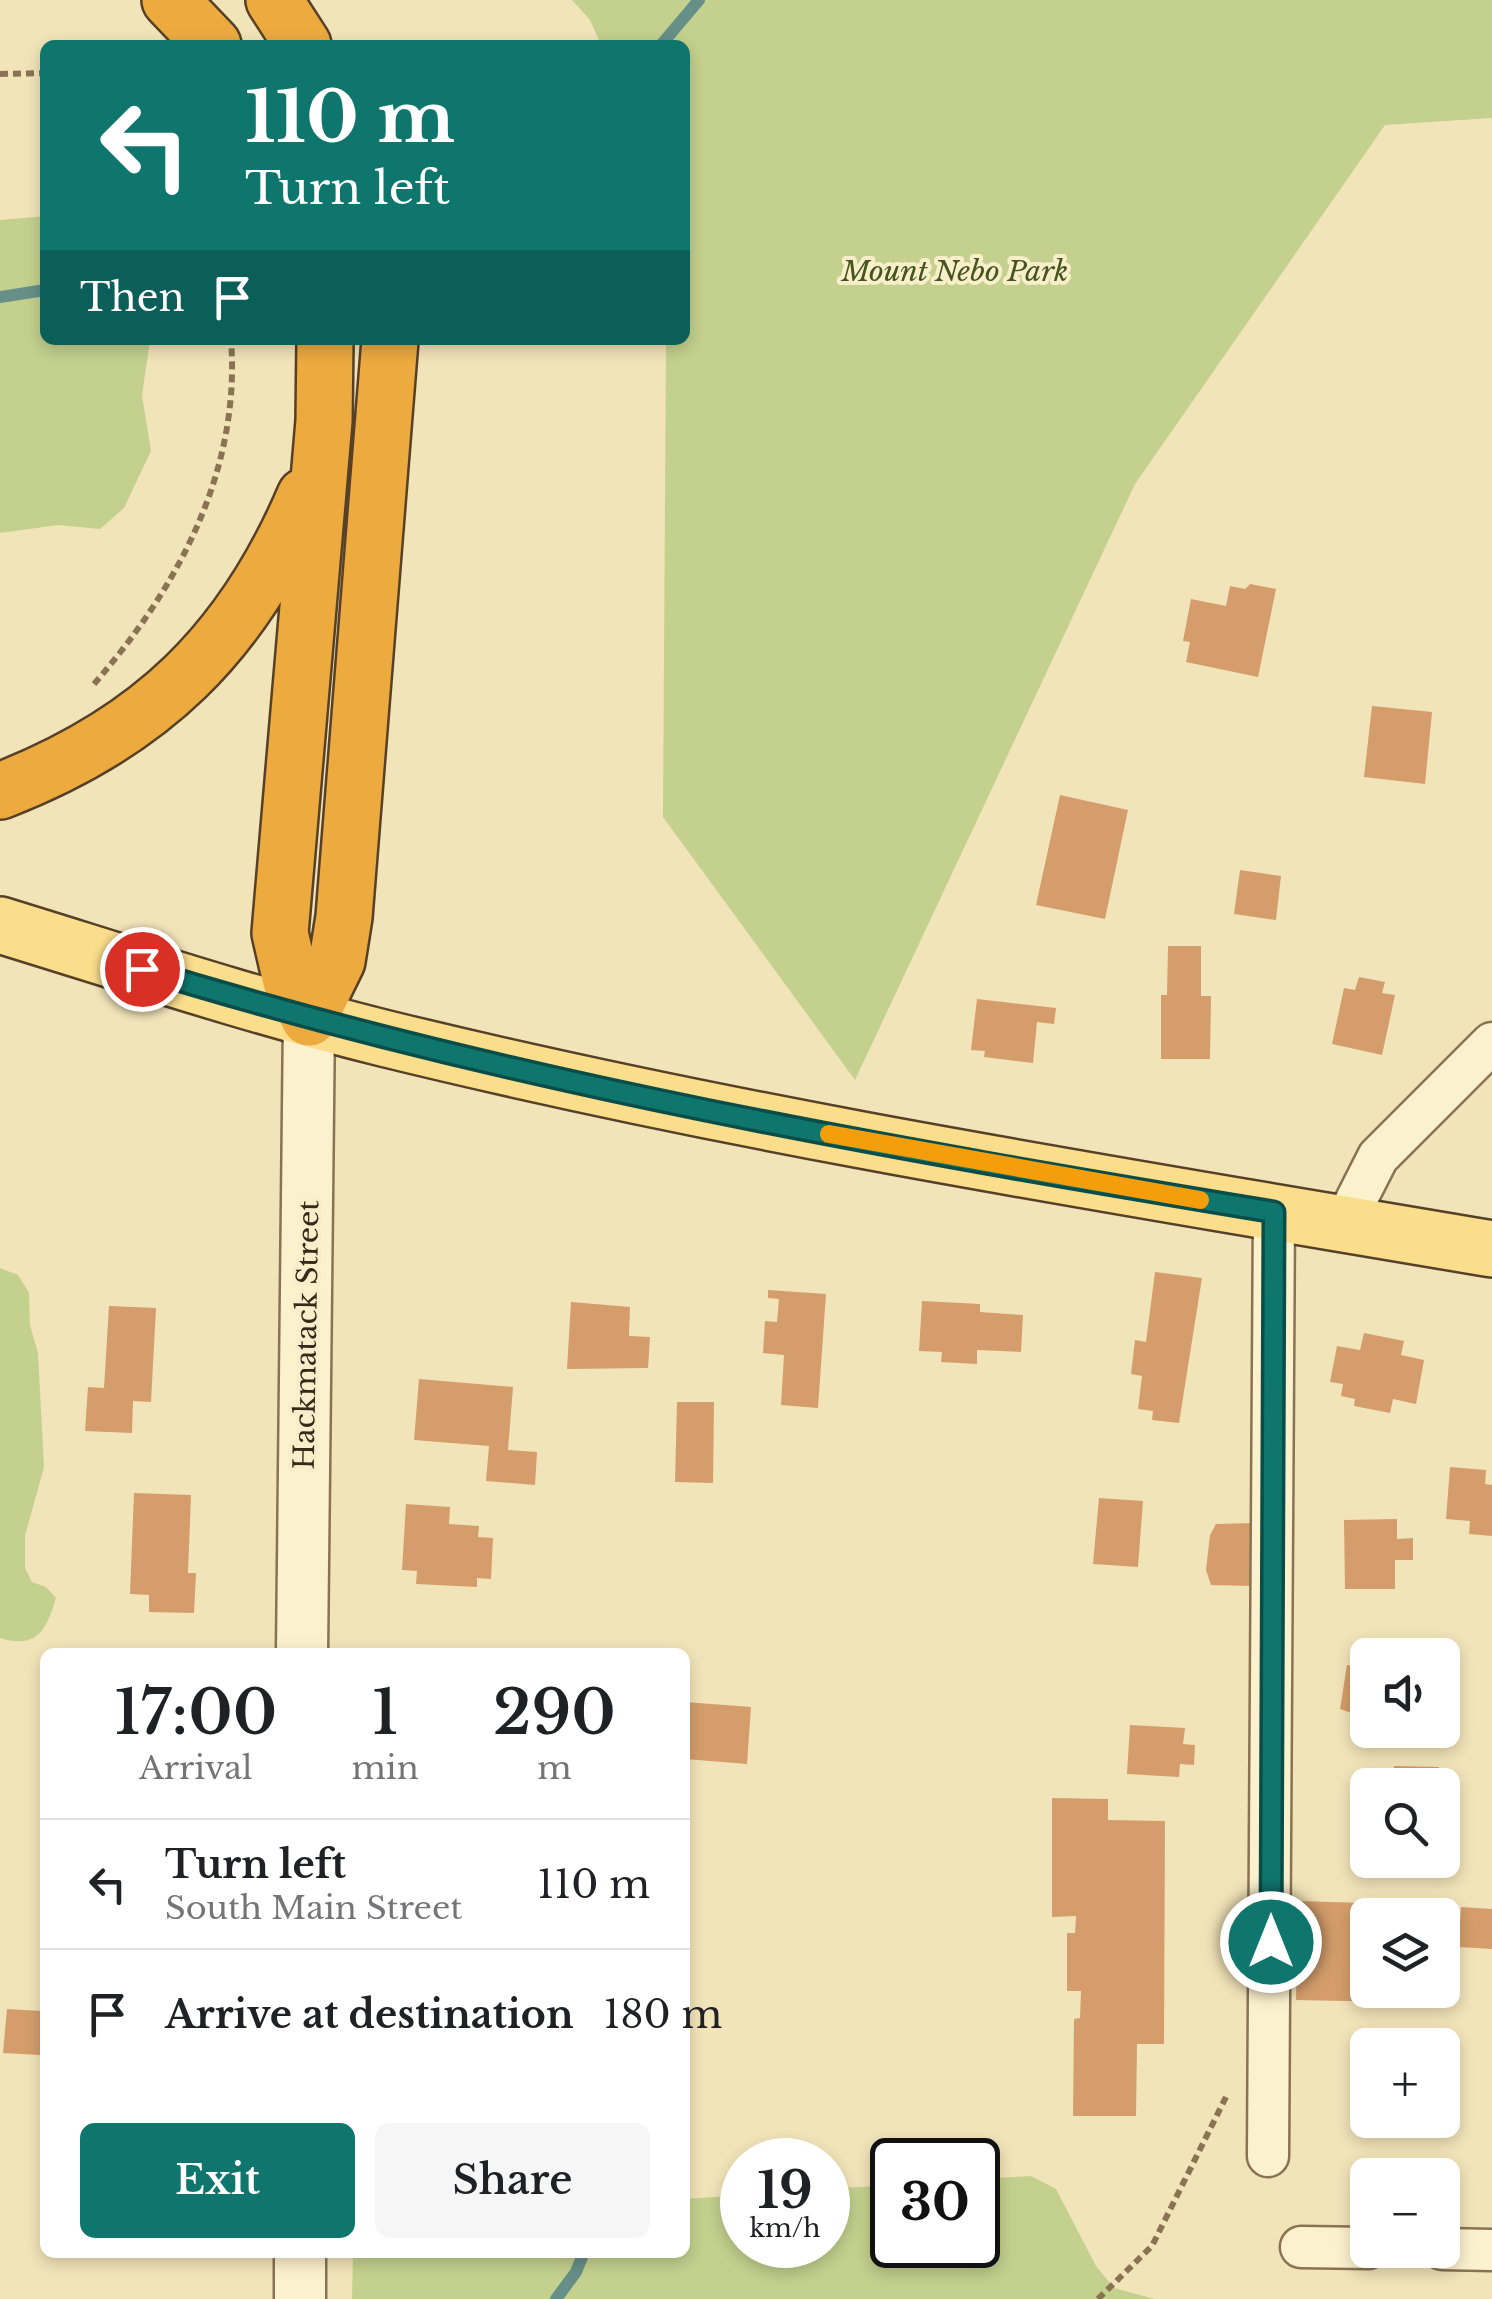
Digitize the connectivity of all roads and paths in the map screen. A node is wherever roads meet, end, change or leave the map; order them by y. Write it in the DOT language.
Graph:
graph roads {
  1 [pos="170,0"];
  2 [pos="274,0"];
  3 [pos="208,40"];
  4 [pos="300,40"];
  5 [pos="0,74"];
  6 [pos="40,74"];
  7 [pos="231,345"];
  8 [pos="326,345"];
  9 [pos="390,345"];
  10 [pos="324,421"];
  11 [pos="83,696"];
  12 [pos="0,791"];
  13 [pos="0,925"];
  14 [pos="308,1018"];
  15 [pos="1492,1043"];
  16 [pos="1274,1212"];
  17 [pos="1344,1224"];
  18 [pos="1492,1250"];
  19 [pos="302,1648"];
  20 [pos="1270,2018"];
  21 [pos="1268,2156"];
  22 [pos="1301,2247"];
  23 [pos="1350,2248"];
  24 [pos="1460,2249"];
  25 [pos="1492,2250"];
  26 [pos="300,2258"];
  27 [pos="300,2299"];
  28 [pos="1098,2299"];
  1 -- 3 [label="highway"];
  2 -- 4 [label="highway"];
  5 -- 6 [label="path"];
  7 -- 11 [label="path"];
  8 -- 10 [label="highway"];
  9 -- 14 [label="highway"];
  10 -- 12 [label="highway"];
  10 -- 14 [label="highway"];
  13 -- 14 [label="main road"];
  14 -- 16 [label="main road"];
  14 -- 19 [label="street, Hackmatack Street"];
  15 -- 17 [label="street"];
  16 -- 17 [label="main road"];
  16 -- 20 [label="street"];
  17 -- 18 [label="main road"];
  20 -- 21 [label="street"];
  20 -- 28 [label="path"];
  22 -- 23 [label="street"];
  24 -- 25 [label="street"];
  26 -- 27 [label="street"];
}
